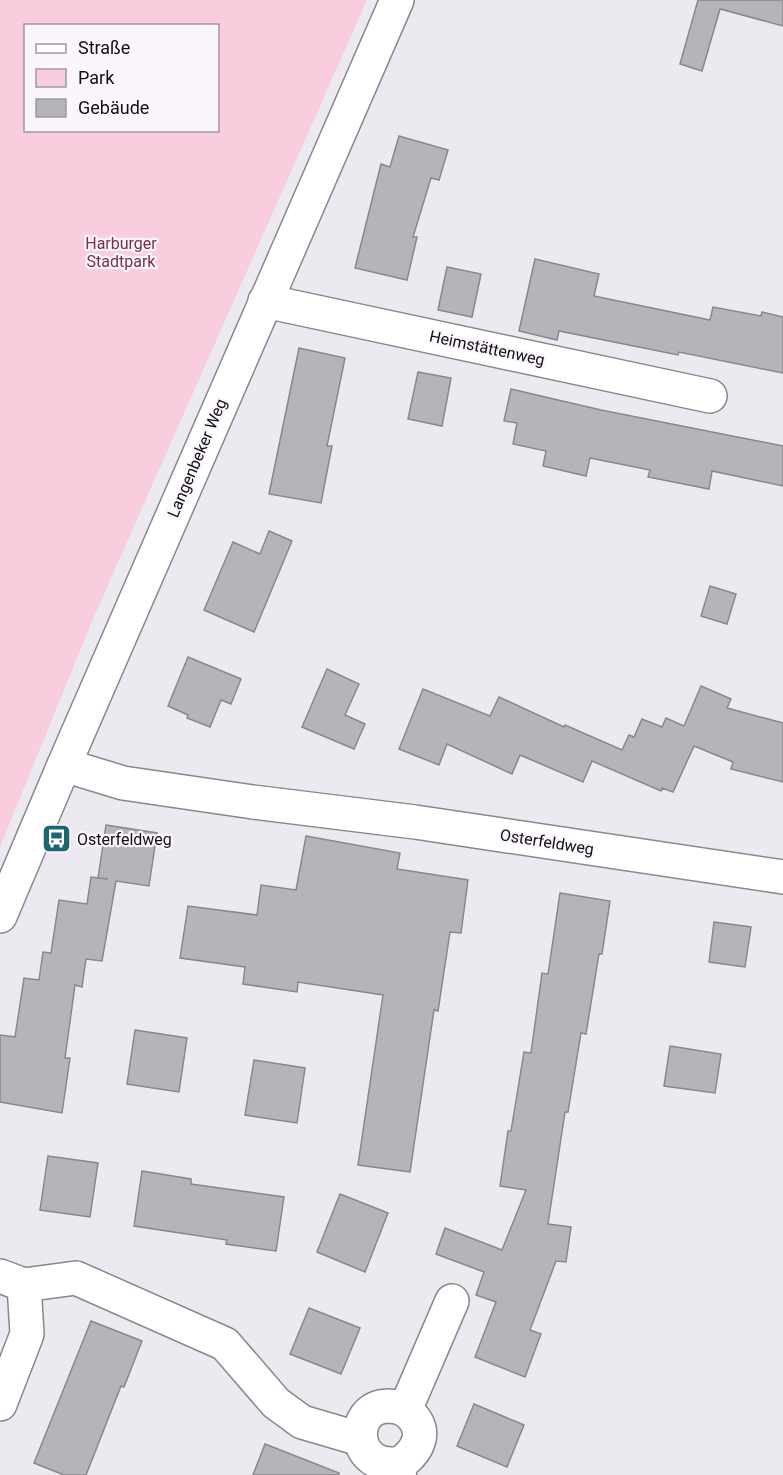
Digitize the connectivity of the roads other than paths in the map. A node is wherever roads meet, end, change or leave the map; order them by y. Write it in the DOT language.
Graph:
graph roads {
  1 [pos="397,0"];
  2 [pos="265,301"];
  3 [pos="710,396"];
  4 [pos="64,765"];
  5 [pos="783,877"];
  6 [pos="0,916"];
  7 [pos="12,1281"];
  8 [pos="452,1301"];
  9 [pos="0,1404"];
  10 [pos="405,1410"];
  11 [pos="360,1439"];
  12 [pos="400,1469"];
  1 -- 2 [label="street, Langenbeker Weg"];
  2 -- 3 [label="street, Heimstättenweg"];
  2 -- 4 [label="street, Langenbeker Weg"];
  4 -- 5 [label="street, Osterfeldweg"];
  4 -- 6 [label="street, Langenbeker Weg"];
  7 -- 9 [label="street"];
  7 -- 11 [label="street"];
  8 -- 10 [label="street"];
  10 -- 11 [label="street"];
  10 -- 12 [label="street"];
  11 -- 12 [label="street"];
}
